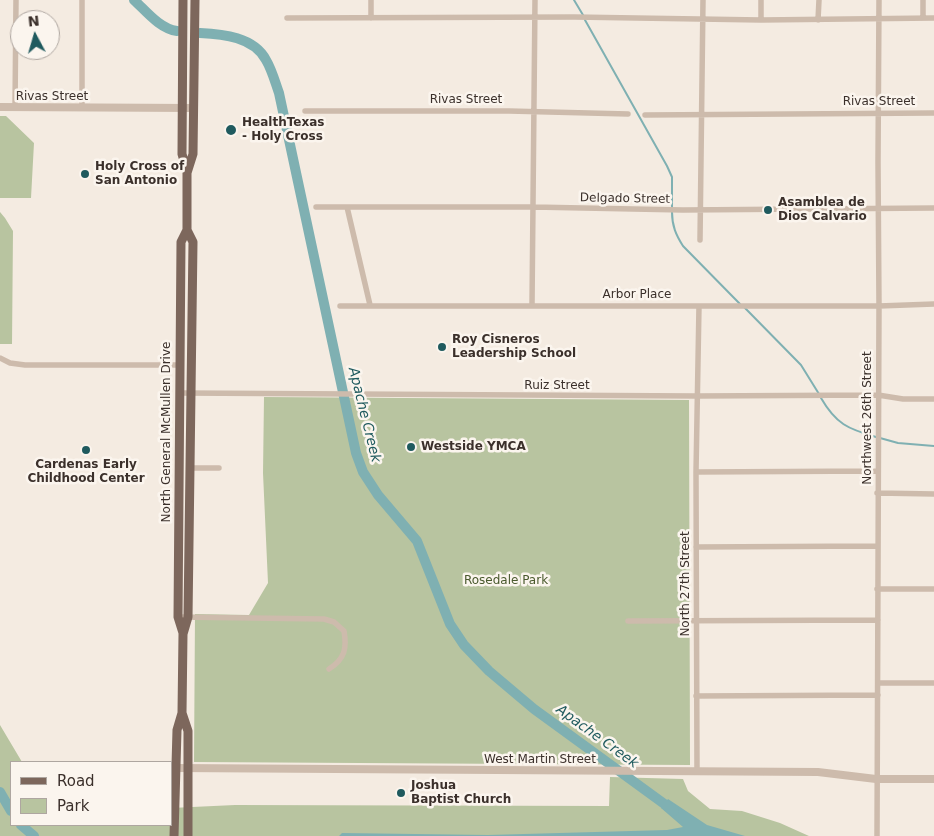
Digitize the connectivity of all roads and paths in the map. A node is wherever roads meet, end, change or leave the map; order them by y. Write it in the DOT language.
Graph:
graph roads {
  1 [pos="16,0"];
  2 [pos="82,0"];
  3 [pos="183,0"];
  4 [pos="195,0"];
  5 [pos="371,0"];
  6 [pos="536,0"];
  7 [pos="703,0"];
  8 [pos="761,0"];
  9 [pos="819,0"];
  10 [pos="879,0"];
  11 [pos="923,0"];
  12 [pos="288,18"];
  13 [pos="371,18"];
  14 [pos="535,18"];
  15 [pos="879,18"];
  16 [pos="923,18"];
  17 [pos="934,18"];
  18 [pos="703,20"];
  19 [pos="761,20"];
  20 [pos="818,20"];
  21 [pos="0,108"];
  22 [pos="15,108"];
  23 [pos="82,108"];
  24 [pos="182,108"];
  25 [pos="193,108"];
  26 [pos="305,111"];
  27 [pos="535,112"];
  28 [pos="878,113"];
  29 [pos="934,113"];
  30 [pos="628,114"];
  31 [pos="645,115"];
  32 [pos="702,115"];
  33 [pos="187,173"];
  34 [pos="316,207"];
  35 [pos="347,207"];
  36 [pos="533,207"];
  37 [pos="934,208"];
  38 [pos="878,209"];
  39 [pos="701,210"];
  40 [pos="187,230"];
  41 [pos="700,240"];
  42 [pos="934,304"];
  43 [pos="370,305"];
  44 [pos="532,305"];
  45 [pos="340,306"];
  46 [pos="699,306"];
  47 [pos="880,306"];
  48 [pos="0,358"];
  49 [pos="180,365"];
  50 [pos="179,393"];
  51 [pos="191,394"];
  52 [pos="878,395"];
  53 [pos="697,396"];
  54 [pos="934,399"];
  55 [pos="179,464"];
  56 [pos="191,468"];
  57 [pos="219,468"];
  58 [pos="878,471"];
  59 [pos="696,472"];
  60 [pos="877,494"];
  61 [pos="934,494"];
  62 [pos="877,546"];
  63 [pos="696,547"];
  64 [pos="190,558"];
  65 [pos="877,588"];
  66 [pos="934,589"];
  67 [pos="178,616"];
  68 [pos="188,617"];
  69 [pos="878,620"];
  70 [pos="628,621"];
  71 [pos="696,621"];
  72 [pos="183,634"];
  73 [pos="329,670"];
  74 [pos="878,683"];
  75 [pos="934,683"];
  76 [pos="696,696"];
  77 [pos="878,696"];
  78 [pos="182,713"];
  79 [pos="175,768"];
  80 [pos="188,768"];
  81 [pos="696,772"];
  82 [pos="934,778"];
  83 [pos="876,779"];
  84 [pos="174,836"];
  85 [pos="188,836"];
  86 [pos="877,836"];
  1 -- 22 [label="street"];
  2 -- 23 [label="street"];
  3 -- 24 [label="main road, North General McMullen Drive"];
  4 -- 25 [label="main road, North General McMullen Drive"];
  5 -- 13 [label="street"];
  6 -- 14 [label="street"];
  7 -- 18 [label="street"];
  8 -- 19 [label="street"];
  9 -- 20 [label="street"];
  10 -- 15 [label="street, Northwest 26th Street"];
  11 -- 16 [label="street"];
  12 -- 13 [label="street"];
  13 -- 14 [label="street"];
  14 -- 18 [label="street"];
  14 -- 27 [label="street"];
  15 -- 16 [label="street"];
  15 -- 20 [label="street"];
  15 -- 28 [label="street, Northwest 26th Street"];
  16 -- 17 [label="street"];
  18 -- 19 [label="street"];
  18 -- 32 [label="street"];
  19 -- 20 [label="street"];
  21 -- 22 [label="street, Rivas Street"];
  22 -- 23 [label="street, Rivas Street"];
  23 -- 24 [label="street, Rivas Street"];
  24 -- 25 [label="street, Rivas Street"];
  24 -- 33 [label="main road, North General McMullen Drive"];
  25 -- 33 [label="main road, North General McMullen Drive"];
  26 -- 27 [label="street, Rivas Street"];
  27 -- 30 [label="street, Rivas Street"];
  27 -- 36 [label="street"];
  28 -- 29 [label="street, Rivas Street"];
  28 -- 32 [label="street, Rivas Street"];
  28 -- 38 [label="street, Northwest 26th Street"];
  31 -- 32 [label="street, Rivas Street"];
  32 -- 39 [label="street"];
  33 -- 40 [label="main road, North General McMullen Drive"];
  34 -- 35 [label="street, Delgado Street"];
  35 -- 36 [label="street, Delgado Street"];
  35 -- 43 [label="street"];
  36 -- 39 [label="street, Delgado Street"];
  36 -- 44 [label="street"];
  37 -- 38 [label="street, Delgado Street"];
  38 -- 39 [label="street, Delgado Street"];
  38 -- 47 [label="street, Northwest 26th Street"];
  39 -- 41 [label="street"];
  40 -- 49 [label="main road, North General McMullen Drive"];
  40 -- 51 [label="main road, North General McMullen Drive"];
  42 -- 47 [label="street, Arbor Place"];
  43 -- 44 [label="street, Arbor Place"];
  43 -- 45 [label="street, Arbor Place"];
  44 -- 46 [label="street, Arbor Place"];
  46 -- 47 [label="street, Arbor Place"];
  46 -- 53 [label="street, North 27th Street"];
  47 -- 52 [label="street, Northwest 26th Street"];
  48 -- 49 [label="street"];
  49 -- 50 [label="main road, North General McMullen Drive"];
  50 -- 51 [label="street, Ruiz Street"];
  50 -- 55 [label="main road, North General McMullen Drive"];
  51 -- 53 [label="street, Ruiz Street"];
  51 -- 56 [label="main road, North General McMullen Drive"];
  52 -- 53 [label="street, Ruiz Street"];
  52 -- 54 [label="street, Ruiz Street"];
  52 -- 58 [label="street, Northwest 26th Street"];
  53 -- 59 [label="street, North 27th Street"];
  55 -- 64 [label="main road"];
  55 -- 67 [label="main road, North General McMullen Drive"];
  56 -- 57 [label="street"];
  56 -- 64 [label="main road, North General McMullen Drive"];
  58 -- 59 [label="street"];
  58 -- 60 [label="street, Northwest 26th Street"];
  59 -- 63 [label="street, North 27th Street"];
  60 -- 61 [label="street"];
  60 -- 62 [label="street, Northwest 26th Street"];
  62 -- 63 [label="street"];
  62 -- 65 [label="street, Northwest 26th Street"];
  63 -- 71 [label="street, North 27th Street"];
  64 -- 68 [label="main road, North General McMullen Drive"];
  65 -- 66 [label="street"];
  65 -- 69 [label="street, Northwest 26th Street"];
  67 -- 68 [label="street"];
  67 -- 72 [label="main road, North General McMullen Drive"];
  68 -- 72 [label="main road, North General McMullen Drive"];
  68 -- 73 [label="street"];
  69 -- 71 [label="street"];
  69 -- 74 [label="street, Northwest 26th Street"];
  70 -- 71 [label="street"];
  71 -- 76 [label="street, North 27th Street"];
  72 -- 78 [label="main road, North General McMullen Drive"];
  74 -- 75 [label="street"];
  74 -- 77 [label="street, Northwest 26th Street"];
  76 -- 77 [label="street"];
  76 -- 81 [label="street, North 27th Street"];
  77 -- 83 [label="street, Northwest 26th Street"];
  78 -- 79 [label="main road, North General McMullen Drive"];
  78 -- 80 [label="main road, North General McMullen Drive"];
  79 -- 80 [label="street, West Martin Street"];
  79 -- 84 [label="main road, North General McMullen Drive"];
  80 -- 81 [label="street, West Martin Street"];
  80 -- 85 [label="main road, North General McMullen Drive"];
  81 -- 83 [label="street, West Martin Street"];
  82 -- 83 [label="street, West Martin Street"];
  83 -- 86 [label="street, Northwest 26th Street"];
}
